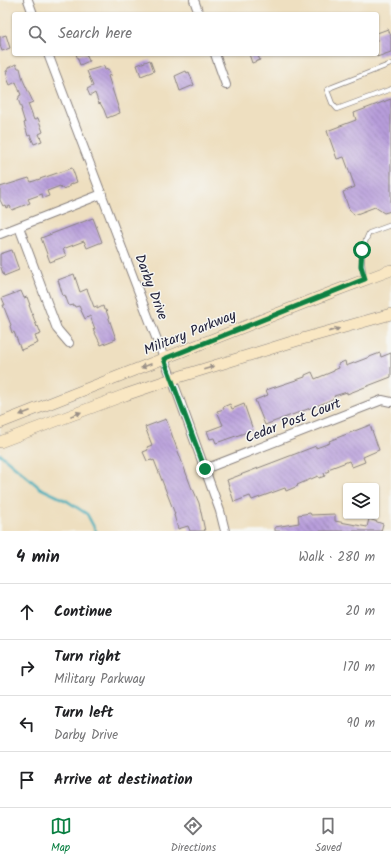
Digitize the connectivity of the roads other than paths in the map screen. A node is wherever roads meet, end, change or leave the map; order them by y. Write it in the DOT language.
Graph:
graph roads {
  1 [pos="28,0"];
  2 [pos="194,0"];
  3 [pos="32,12"];
  4 [pos="198,12"];
  5 [pos="49,56"];
  6 [pos="216,56"];
  7 [pos="391,64"];
  8 [pos="226,85"];
  9 [pos="391,89"];
  10 [pos="102,194"];
  11 [pos="391,225"];
  12 [pos="19,227"];
  13 [pos="0,234"];
  14 [pos="391,270"];
  15 [pos="365,279"];
  16 [pos="391,314"];
  17 [pos="69,343"];
  18 [pos="164,359"];
  19 [pos="172,379"];
  20 [pos="391,402"];
  21 [pos="0,423"];
  22 [pos="0,442"];
  23 [pos="205,469"];
  24 [pos="225,531"];
  1 -- 3 [label="street"];
  2 -- 4 [label="street"];
  5 -- 10 [label="street, Darby Drive"];
  6 -- 8 [label="street"];
  7 -- 9 [label="lane"];
  10 -- 12 [label="street"];
  10 -- 18 [label="street, Darby Drive"];
  11 -- 15 [label="lane"];
  12 -- 13 [label="street"];
  12 -- 17 [label="street"];
  14 -- 15 [label="main road, Military Parkway"];
  15 -- 18 [label="main road, Military Parkway"];
  19 -- 16 [label="main road, one-way"];
  18 -- 19 [label="street, Darby Drive"];
  18 -- 21 [label="main road, Military Parkway, one-way"];
  22 -- 19 [label="main road, one-way"];
  19 -- 23 [label="street, Darby Drive"];
  20 -- 23 [label="street, Cedar Post Court"];
  23 -- 24 [label="street, Darby Drive"];
}
